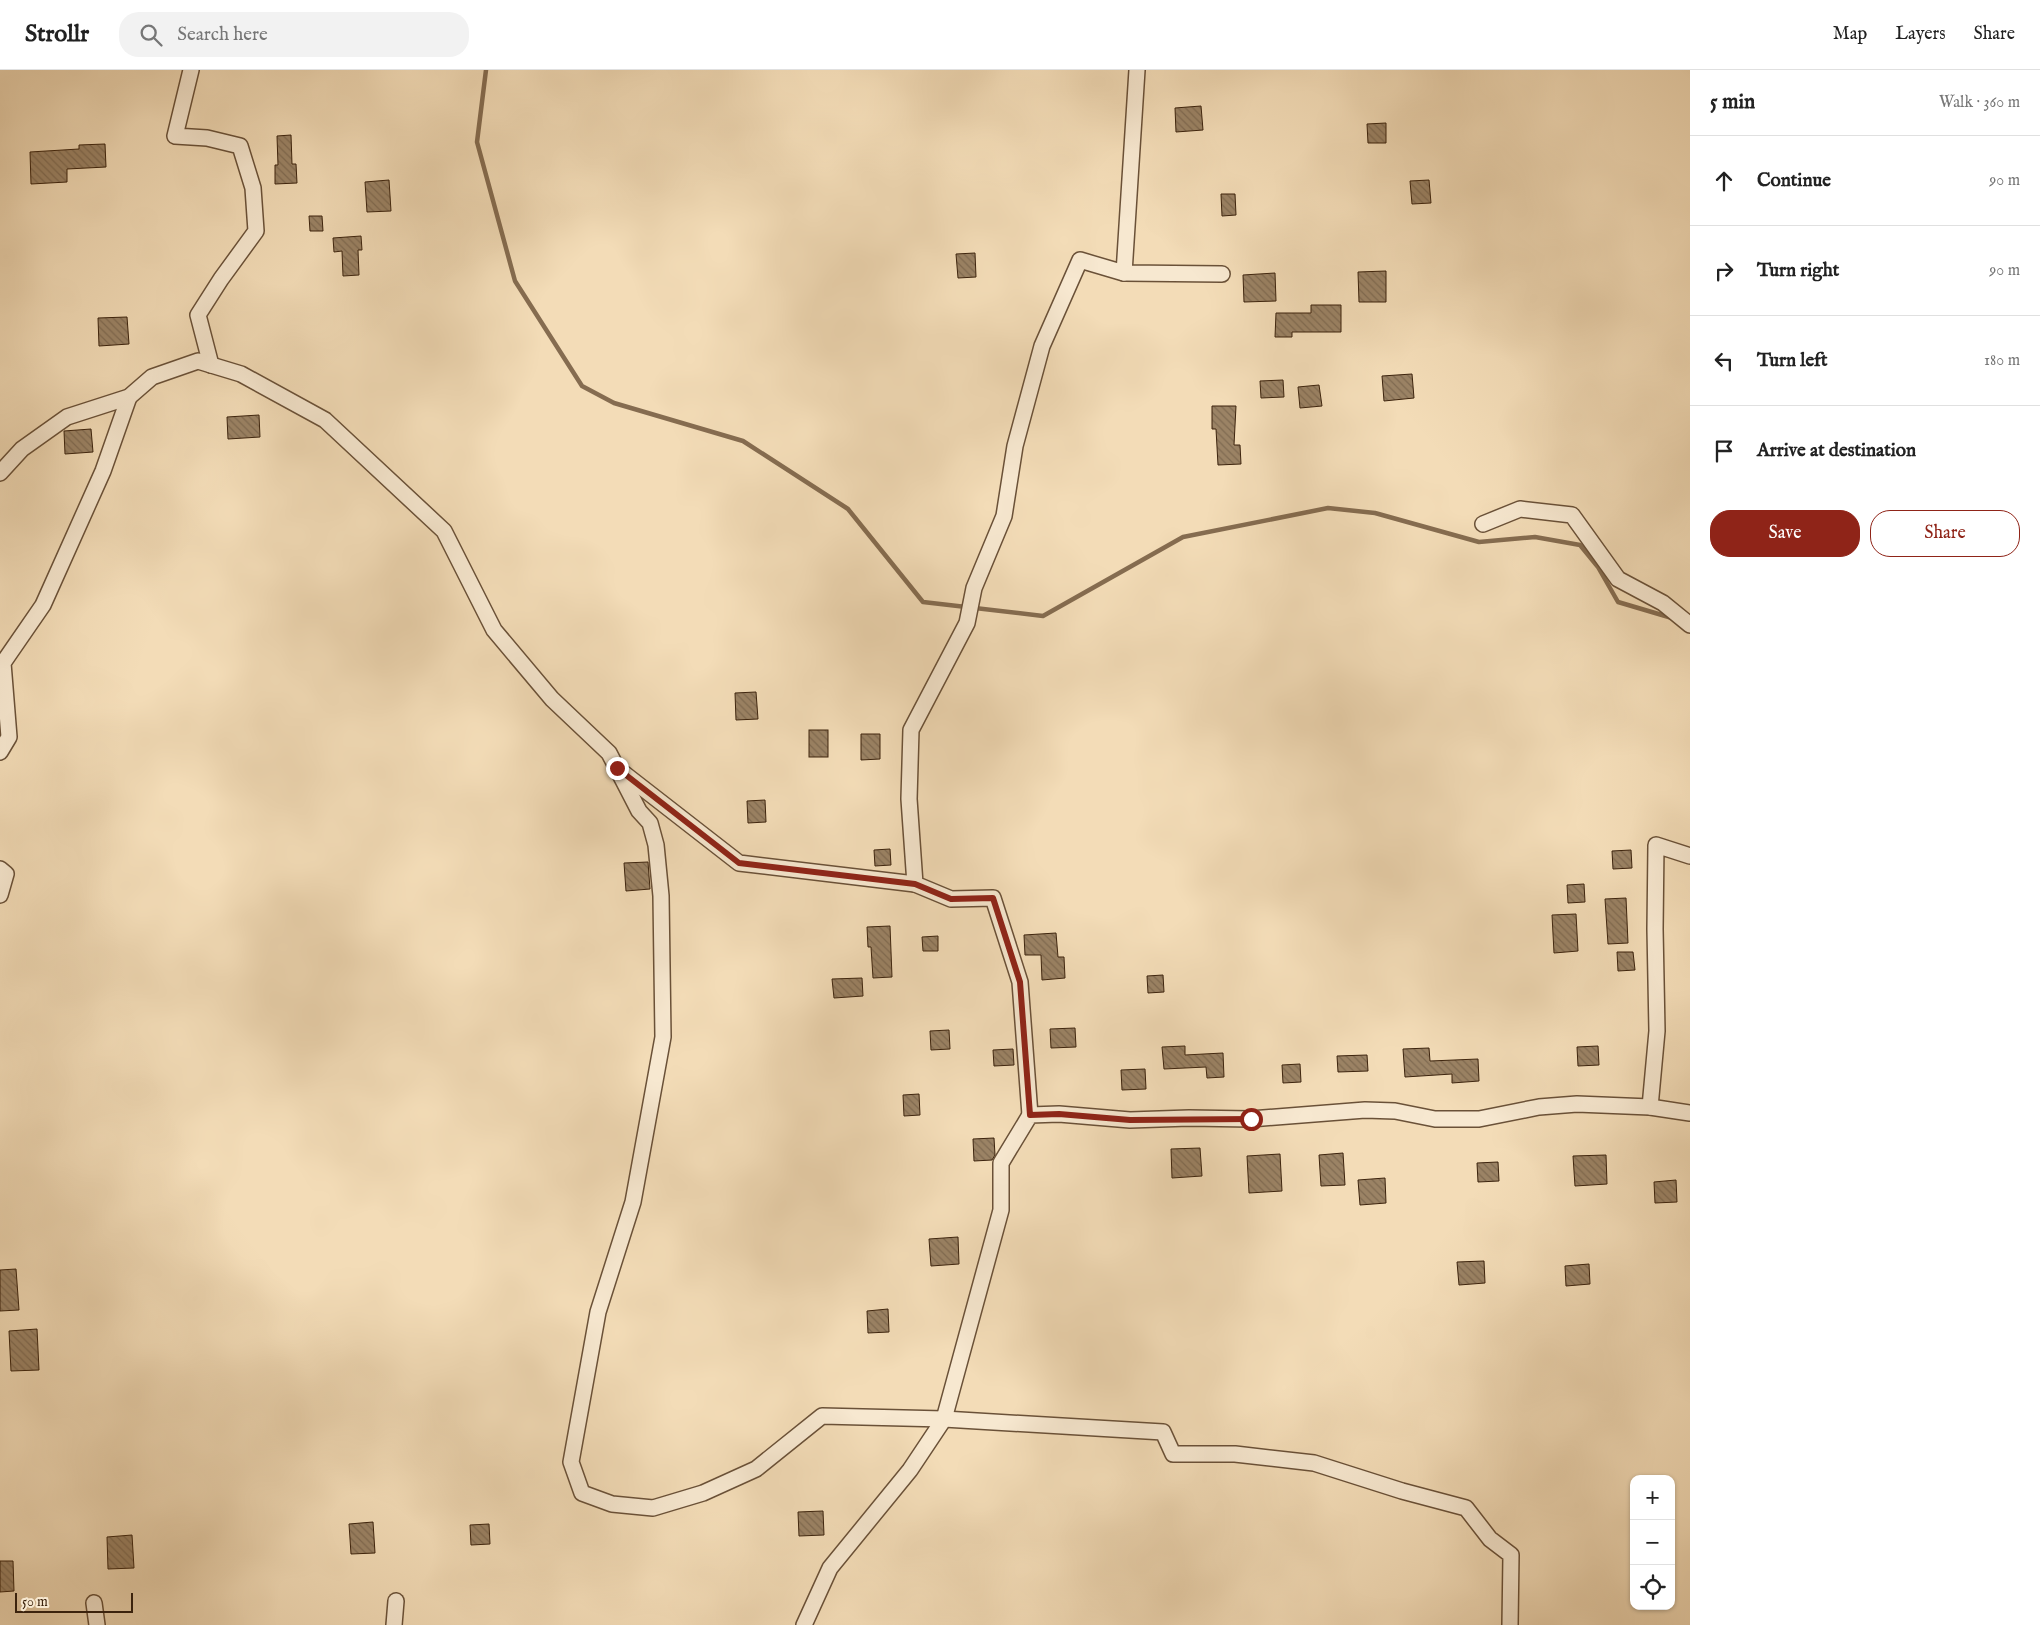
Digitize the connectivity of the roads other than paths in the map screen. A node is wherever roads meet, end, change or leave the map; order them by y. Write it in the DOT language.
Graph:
graph roads {
  1 [pos="191,70"];
  2 [pos="1138,70"];
  3 [pos="1124,273"];
  4 [pos="1222,274"];
  5 [pos="211,365"];
  6 [pos="129,397"];
  7 [pos="0,473"];
  8 [pos="1483,524"];
  9 [pos="1690,625"];
  10 [pos="0,752"];
  11 [pos="617,768"];
  12 [pos="1690,856"];
  13 [pos="0,869"];
  14 [pos="915,884"];
  15 [pos="0,895"];
  16 [pos="1650,1107"];
  17 [pos="1690,1113"];
  18 [pos="1030,1115"];
  19 [pos="944,1419"];
  20 [pos="396,1601"];
  21 [pos="94,1603"];
  22 [pos="97,1625"];
  23 [pos="394,1625"];
  24 [pos="804,1625"];
  25 [pos="1510,1625"];
  1 -- 5 [label="street"];
  2 -- 3 [label="street"];
  3 -- 4 [label="street"];
  3 -- 14 [label="street"];
  5 -- 6 [label="street"];
  5 -- 11 [label="street"];
  6 -- 7 [label="street"];
  6 -- 10 [label="street"];
  8 -- 9 [label="street"];
  11 -- 14 [label="street"];
  11 -- 19 [label="street"];
  12 -- 16 [label="street"];
  13 -- 15 [label="street"];
  14 -- 18 [label="street"];
  16 -- 17 [label="street"];
  16 -- 18 [label="street"];
  18 -- 19 [label="street"];
  19 -- 24 [label="street"];
  19 -- 25 [label="street"];
  20 -- 23 [label="street"];
  21 -- 22 [label="street"];
}
